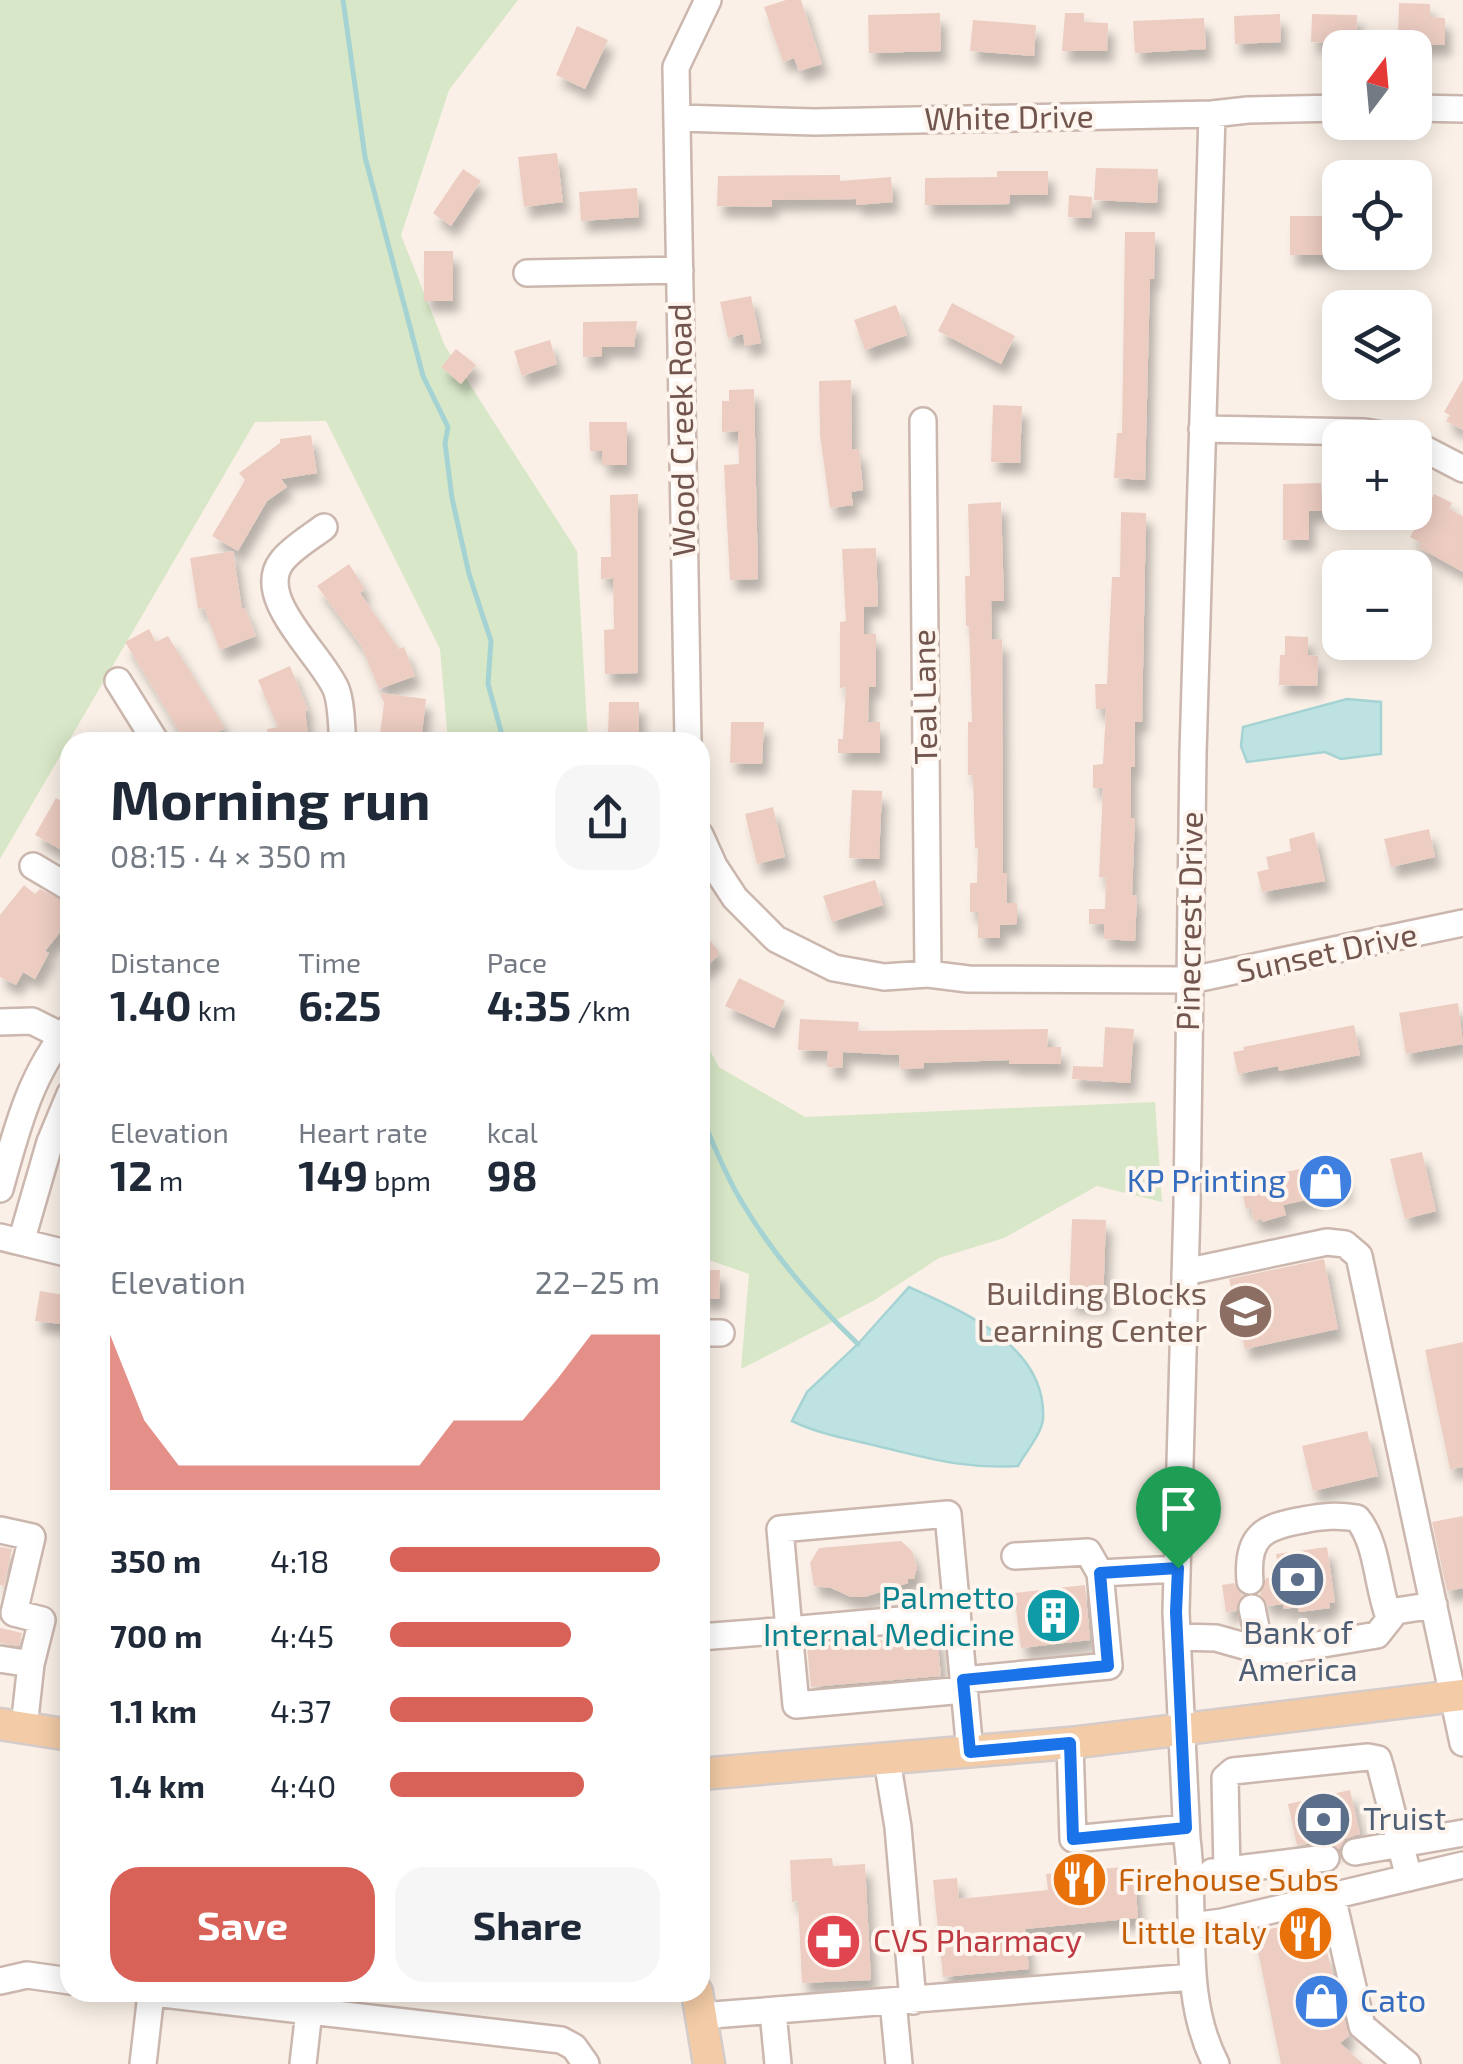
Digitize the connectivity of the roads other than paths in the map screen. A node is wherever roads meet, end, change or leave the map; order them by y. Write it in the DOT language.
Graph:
graph roads {
  1 [pos="708,0"];
  2 [pos="1322,108"];
  3 [pos="1432,108"];
  4 [pos="1463,109"];
  5 [pos="1212,114"];
  6 [pos="678,118"];
  7 [pos="680,270"];
  8 [pos="527,273"];
  9 [pos="923,421"];
  10 [pos="1202,429"];
  11 [pos="1322,431"];
  12 [pos="1432,453"];
  13 [pos="1463,470"];
  14 [pos="324,526"];
  15 [pos="118,681"];
  16 [pos="150,732"];
  17 [pos="342,732"];
  18 [pos="688,732"];
  19 [pos="710,857"];
  20 [pos="32,866"];
  21 [pos="60,882"];
  22 [pos="1463,923"];
  23 [pos="928,974"];
  24 [pos="1191,980"];
  25 [pos="0,1022"];
  26 [pos="60,1029"];
  27 [pos="60,1040"];
  28 [pos="11,1106"];
  29 [pos="60,1118"];
  30 [pos="0,1189"];
  31 [pos="11,1240"];
  32 [pos="60,1252"];
  33 [pos="1184,1272"];
  34 [pos="0,1530"];
  35 [pos="1015,1556"];
  36 [pos="1178,1568"];
  37 [pos="1100,1573"];
  38 [pos="1250,1581"];
  39 [pos="1434,1605"];
  40 [pos="1252,1608"];
  41 [pos="958,1615"];
  42 [pos="1389,1617"];
  43 [pos="789,1630"];
  44 [pos="710,1636"];
  45 [pos="1177,1637"];
  46 [pos="1261,1652"];
  47 [pos="0,1659"];
  48 [pos="31,1664"];
  49 [pos="964,1685"];
  50 [pos="1458,1696"];
  51 [pos="12,1726"];
  52 [pos="1180,1728"];
  53 [pos="60,1734"];
  54 [pos="1070,1743"];
  55 [pos="1463,1743"];
  56 [pos="970,1752"];
  57 [pos="886,1760"];
  58 [pos="710,1773"];
  59 [pos="1186,1828"];
  60 [pos="1463,1833"];
  61 [pos="1402,1844"];
  62 [pos="1355,1852"];
  63 [pos="1326,1858"];
  64 [pos="1463,1865"];
  65 [pos="1227,1871"];
  66 [pos="1191,1874"];
  67 [pos="1409,1878"];
  68 [pos="1332,1896"];
  69 [pos="1192,1926"];
  70 [pos="1193,1977"];
  71 [pos="60,1980"];
  72 [pos="0,1981"];
  73 [pos="903,2001"];
  74 [pos="147,2002"];
  75 [pos="228,2002"];
  76 [pos="698,2004"];
  77 [pos="309,2011"];
  78 [pos="773,2012"];
  79 [pos="143,2064"];
  80 [pos="303,2064"];
  81 [pos="586,2064"];
  82 [pos="709,2064"];
  83 [pos="778,2064"];
  84 [pos="900,2064"];
  85 [pos="1216,2064"];
  86 [pos="1406,2064"];
  1 -- 6 [label="street, Wood Creek Road"];
  2 -- 5 [label="street, White Drive"];
  3 -- 4 [label="street"];
  5 -- 6 [label="street, White Drive"];
  5 -- 10 [label="street, Pinecrest Drive"];
  6 -- 7 [label="street, Wood Creek Road"];
  7 -- 8 [label="street"];
  7 -- 18 [label="street, Wood Creek Road"];
  9 -- 23 [label="street, Teal Lane"];
  10 -- 11 [label="street"];
  10 -- 24 [label="street, Pinecrest Drive"];
  12 -- 13 [label="street"];
  14 -- 17 [label="street"];
  15 -- 16 [label="street"];
  19 -- 23 [label="street"];
  20 -- 21 [label="street"];
  22 -- 24 [label="street, Sunset Drive"];
  23 -- 24 [label="street"];
  24 -- 33 [label="street, Pinecrest Drive"];
  25 -- 26 [label="street"];
  27 -- 28 [label="street"];
  28 -- 30 [label="street"];
  29 -- 31 [label="street"];
  31 -- 32 [label="street"];
  33 -- 36 [label="street, Pinecrest Drive"];
  33 -- 39 [label="street"];
  34 -- 48 [label="street"];
  35 -- 37 [label="street"];
  36 -- 37 [label="street"];
  36 -- 45 [label="street, Pinecrest Drive"];
  37 -- 49 [label="street"];
  38 -- 42 [label="street"];
  39 -- 42 [label="street"];
  39 -- 50 [label="street"];
  40 -- 46 [label="street"];
  41 -- 43 [label="street"];
  41 -- 43 [label="street"];
  41 -- 49 [label="street"];
  42 -- 46 [label="street"];
  43 -- 44 [label="street"];
  43 -- 49 [label="street"];
  45 -- 46 [label="street"];
  45 -- 52 [label="street, Pinecrest Drive"];
  47 -- 48 [label="street"];
  48 -- 51 [label="street"];
  49 -- 56 [label="street"];
  50 -- 52 [label="main road"];
  50 -- 55 [label="street"];
  51 -- 53 [label="main road"];
  52 -- 54 [label="main road"];
  52 -- 59 [label="street, Pinecrest Drive"];
  54 -- 56 [label="main road"];
  54 -- 59 [label="street"];
  56 -- 57 [label="main road"];
  57 -- 58 [label="main road"];
  57 -- 73 [label="street"];
  59 -- 66 [label="street, Pinecrest Drive"];
  60 -- 61 [label="street"];
  61 -- 62 [label="street"];
  61 -- 65 [label="street"];
  61 -- 67 [label="street"];
  63 -- 65 [label="street"];
  64 -- 67 [label="street"];
  65 -- 66 [label="street"];
  66 -- 69 [label="street, Pinecrest Drive"];
  67 -- 68 [label="street"];
  68 -- 69 [label="street"];
  68 -- 86 [label="street"];
  69 -- 70 [label="street, Pinecrest Drive"];
  70 -- 73 [label="street"];
  70 -- 85 [label="street, Pinecrest Drive"];
  71 -- 72 [label="street"];
  73 -- 78 [label="street"];
  73 -- 84 [label="street"];
  74 -- 79 [label="street"];
  75 -- 77 [label="street"];
  76 -- 78 [label="street"];
  76 -- 82 [label="main road"];
  77 -- 80 [label="street"];
  77 -- 81 [label="street"];
  78 -- 83 [label="street"];
}
